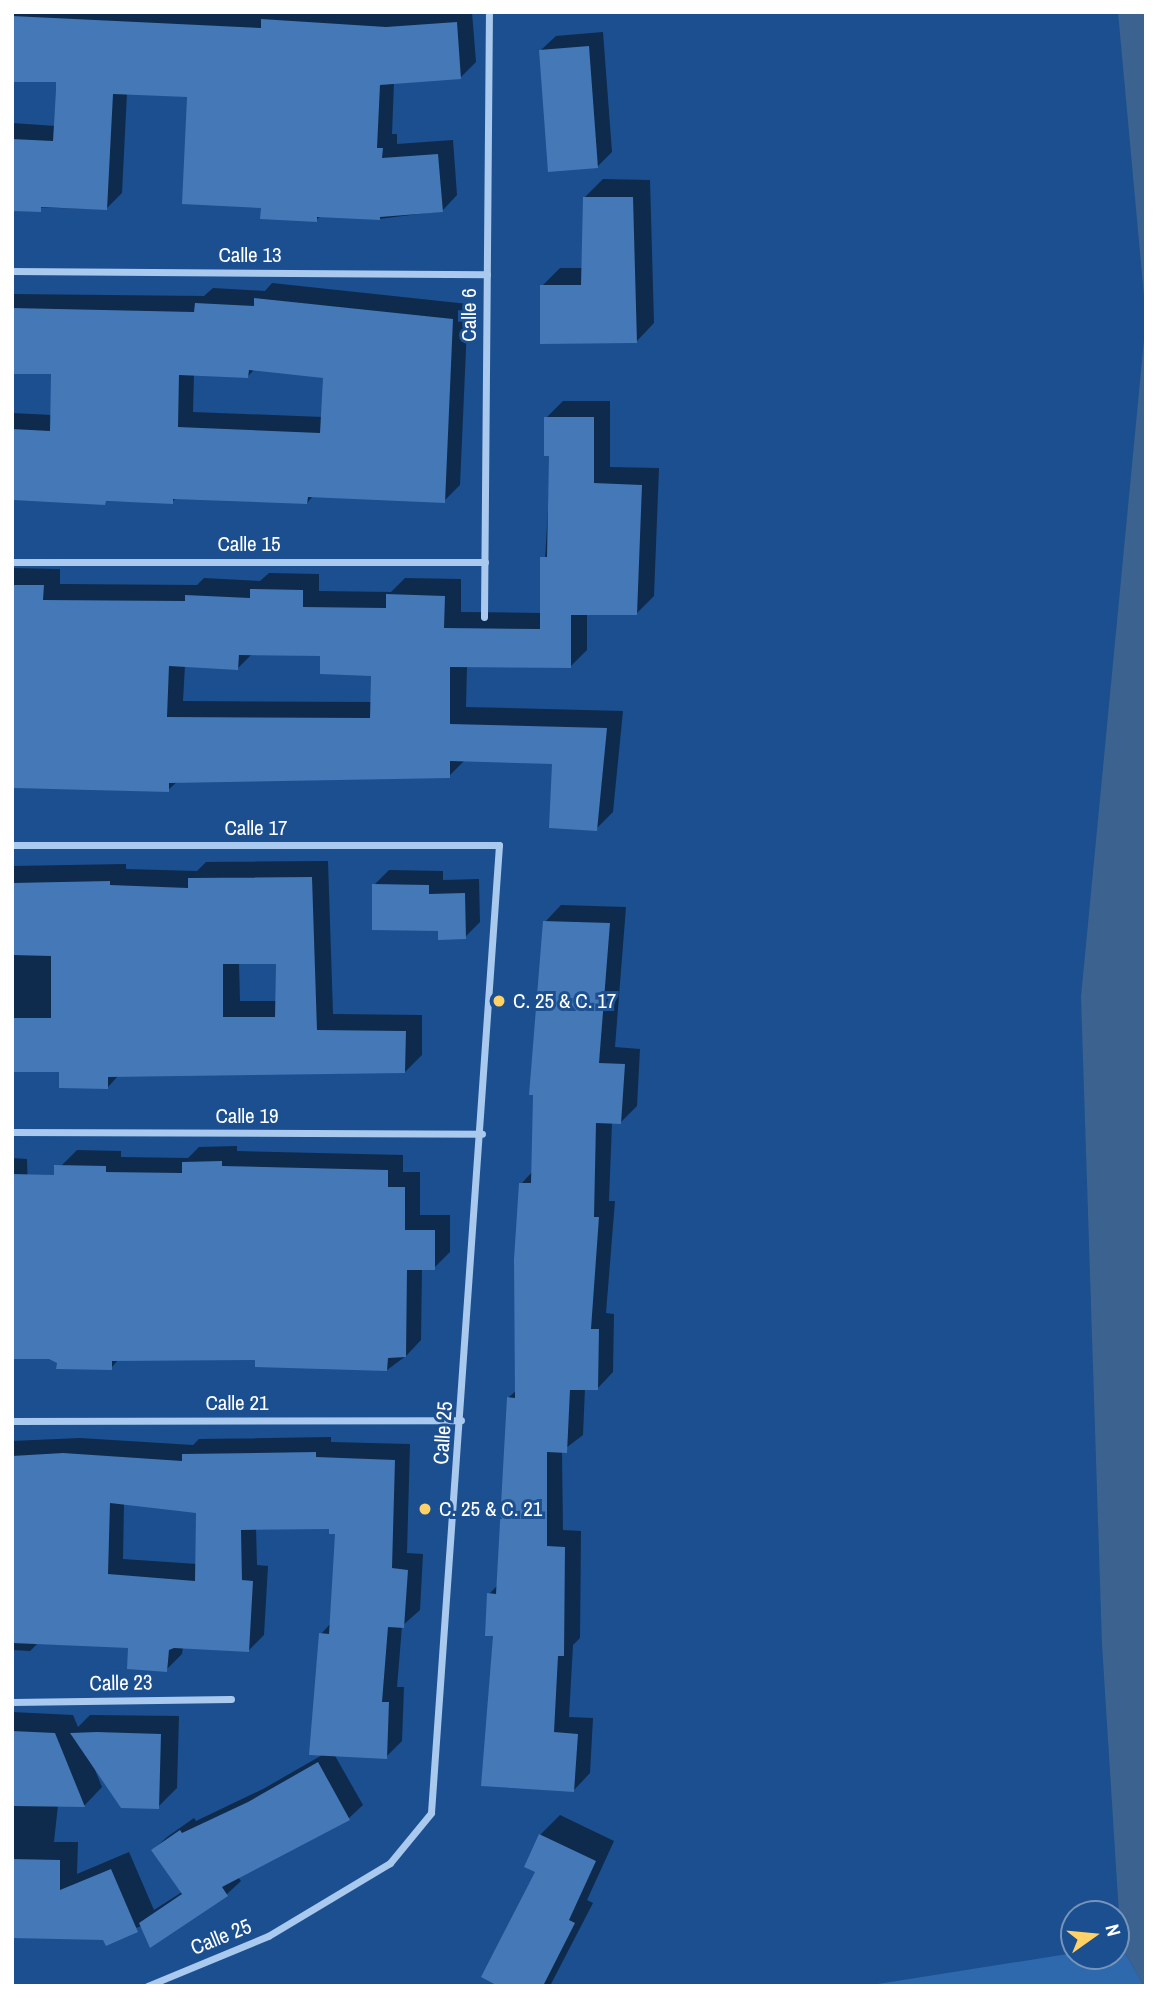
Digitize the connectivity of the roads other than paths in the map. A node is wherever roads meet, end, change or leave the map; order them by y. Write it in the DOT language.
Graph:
graph roads {
  1 [pos="489,12"];
  2 [pos="12,271"];
  3 [pos="487,274"];
  4 [pos="12,562"];
  5 [pos="485,562"];
  6 [pos="484,617"];
  7 [pos="12,845"];
  8 [pos="499,845"];
  9 [pos="12,1132"];
  10 [pos="482,1134"];
  11 [pos="12,1420"];
  12 [pos="461,1420"];
  13 [pos="231,1699"];
  14 [pos="12,1702"];
  15 [pos="147,1986"];
  1 -- 3 [label="street, Calle 6"];
  2 -- 3 [label="street, Calle 13"];
  3 -- 5 [label="street, Calle 6"];
  4 -- 5 [label="street, Calle 15"];
  5 -- 6 [label="street, Calle 6"];
  7 -- 8 [label="street, Calle 17"];
  8 -- 10 [label="street, Calle 25"];
  9 -- 10 [label="street, Calle 19"];
  10 -- 12 [label="street, Calle 25"];
  11 -- 12 [label="street, Calle 21"];
  12 -- 15 [label="street, Calle 25"];
  13 -- 14 [label="street, Calle 23"];
}
